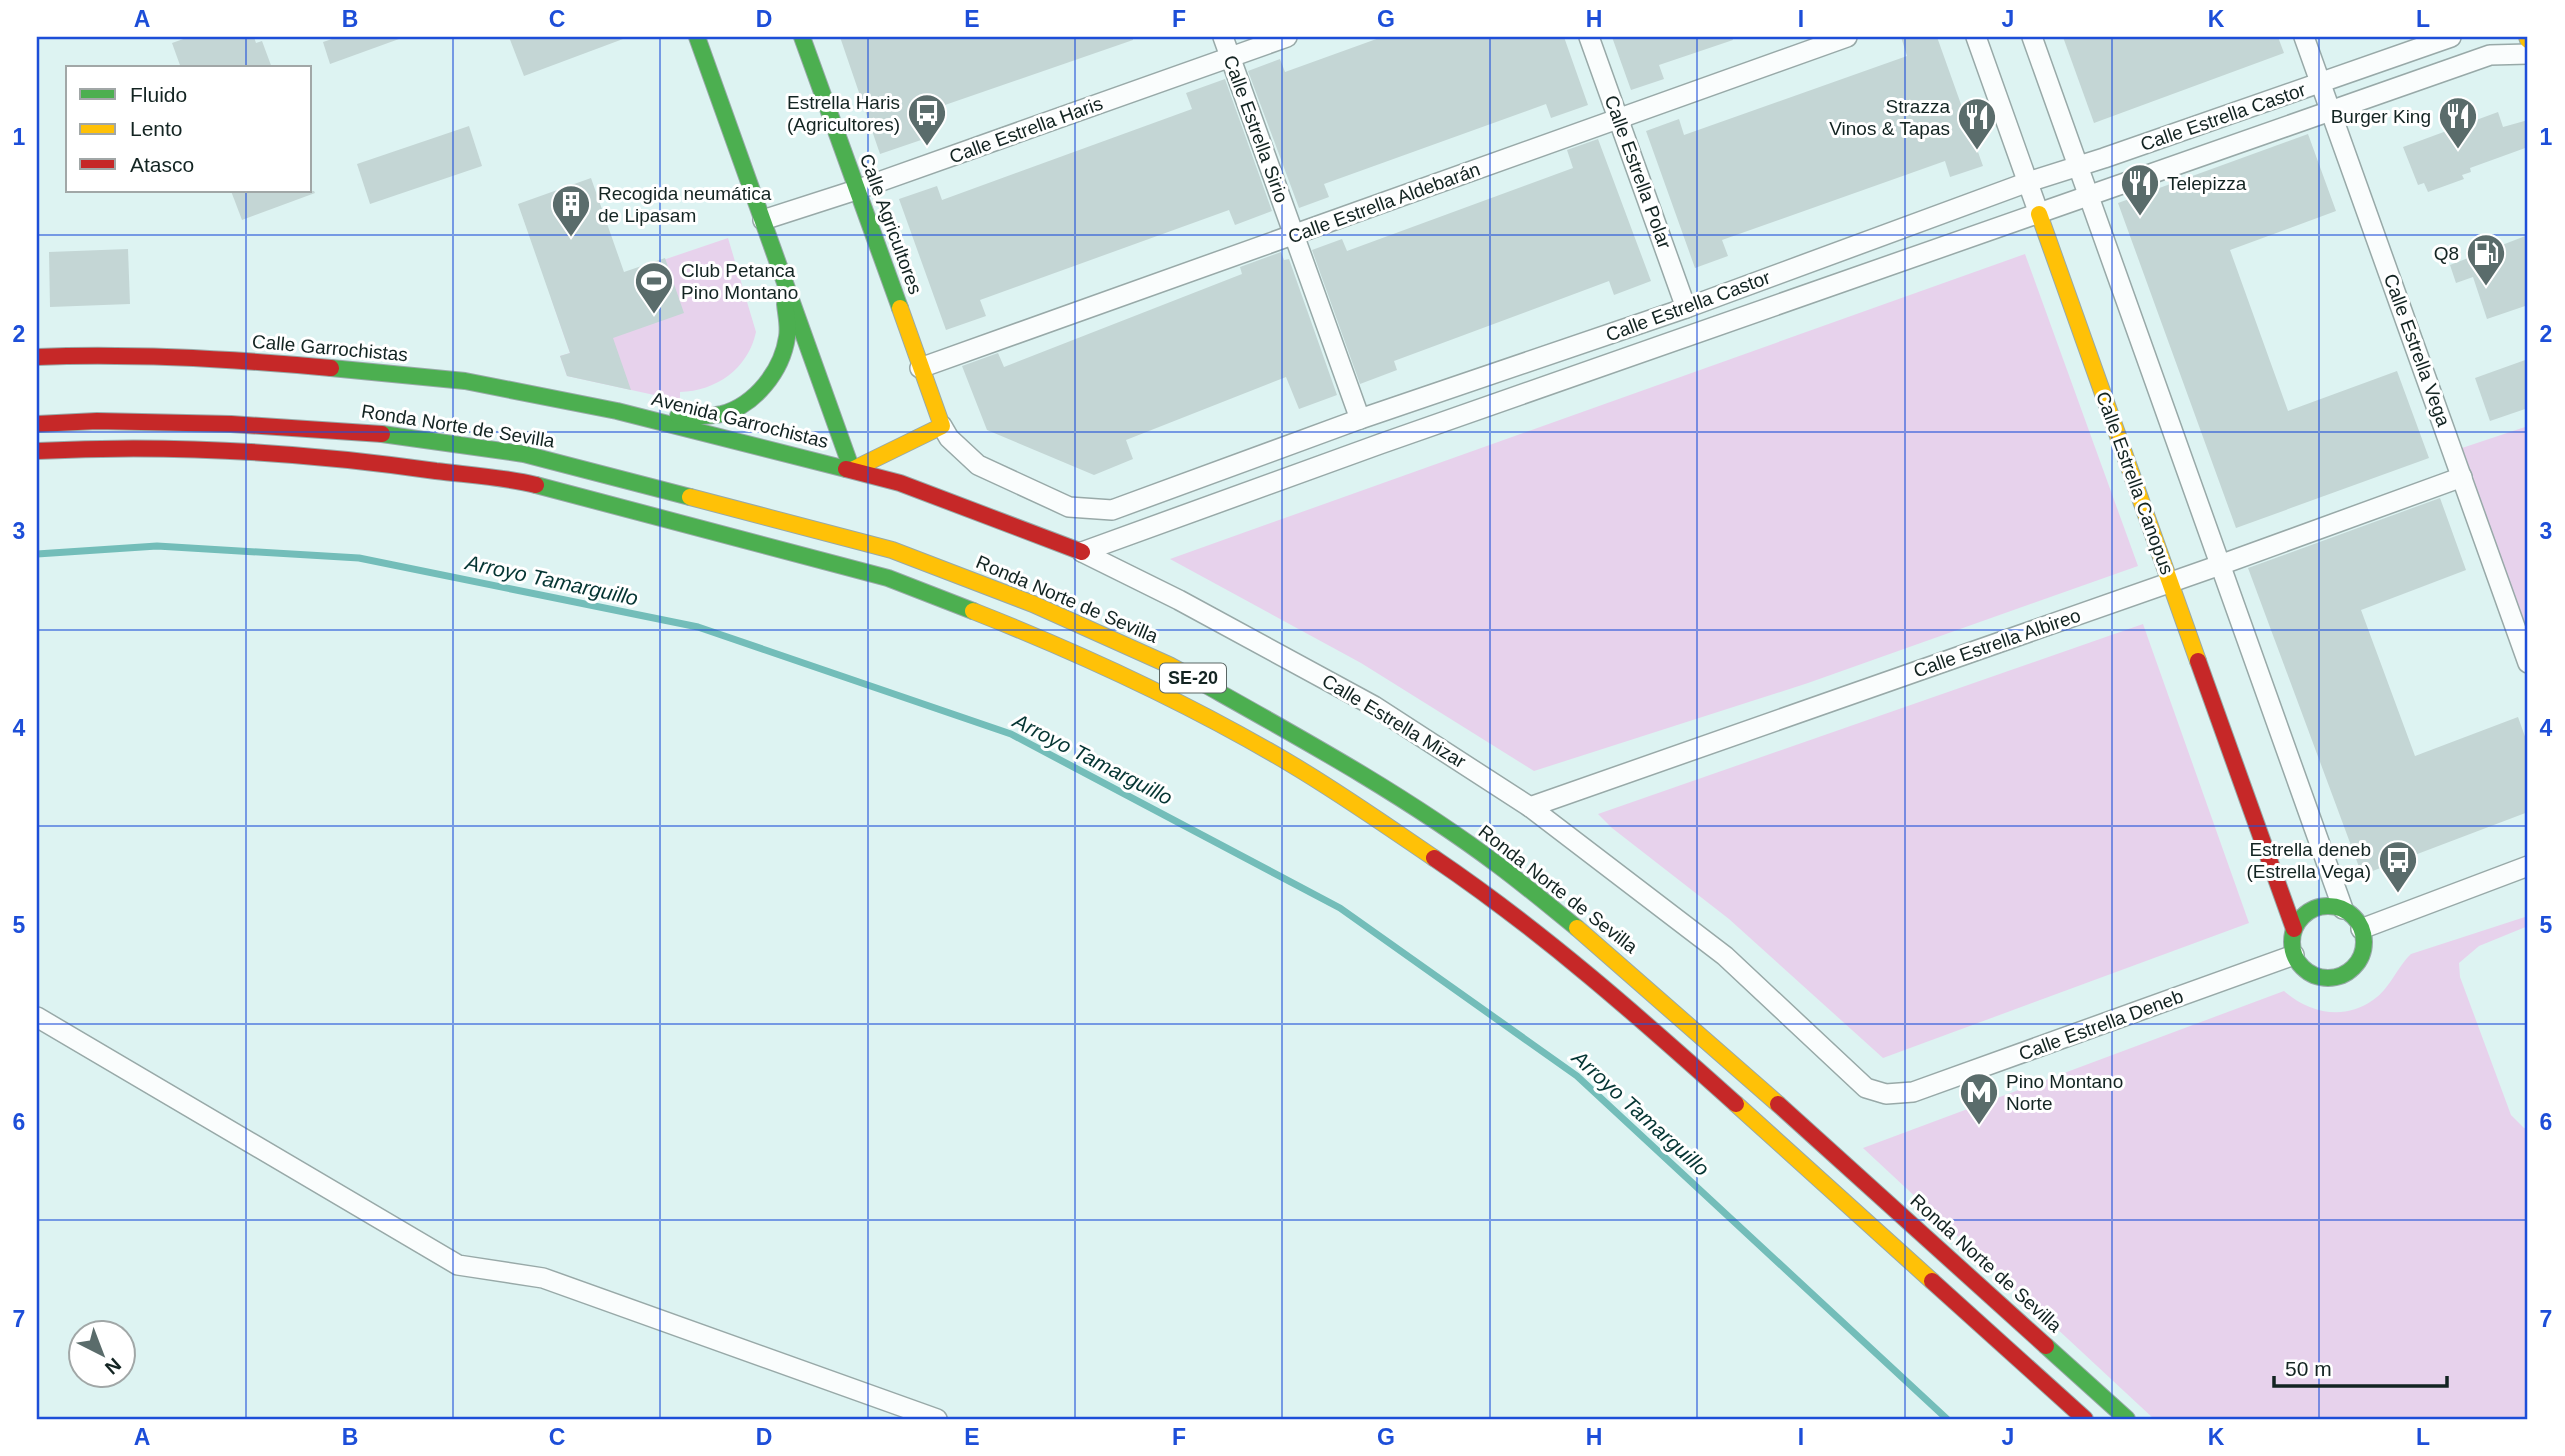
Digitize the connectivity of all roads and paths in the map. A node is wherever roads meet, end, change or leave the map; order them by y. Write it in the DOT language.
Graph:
graph roads {
  1 [pos="697,37"];
  2 [pos="802,37"];
  3 [pos="1223,37"];
  4 [pos="1287,37"];
  5 [pos="1589,37"];
  6 [pos="1847,37"];
  7 [pos="1976,37"];
  8 [pos="2032,37"];
  9 [pos="2304,37"];
  10 [pos="2451,37"];
  11 [pos="2528,54"];
  12 [pos="1230,57"];
  13 [pos="2321,83"];
  14 [pos="2331,113"];
  15 [pos="1618,118"];
  16 [pos="2078,166"];
  17 [pos="2028,182"];
  18 [pos="856,190"];
  19 [pos="2089,196"];
  20 [pos="2039,214"];
  21 [pos="763,220"];
  22 [pos="1294,235"];
  23 [pos="785,284"];
  24 [pos="1686,308"];
  25 [pos="37,357"];
  26 [pos="920,368"];
  27 [pos="617,411"];
  28 [pos="1360,419"];
  29 [pos="37,424"];
  30 [pos="942,426"];
  31 [pos="37,452"];
  32 [pos="852,470"];
  33 [pos="2462,477"];
  34 [pos="1082,552"];
  35 [pos="2220,565"];
  36 [pos="2171,582"];
  37 [pos="2528,663"];
  38 [pos="1530,807"];
  39 [pos="2528,866"];
  40 [pos="2343,909"];
  41 [pos="2294,929"];
  42 [pos="2361,929"];
  43 [pos="2294,955"];
  44 [pos="37,1017"];
  45 [pos="1866,1088"];
  46 [pos="937,1419"];
  47 [pos="2085,1419"];
  48 [pos="2127,1419"];
  1 -- 21 [label="main road"];
  2 -- 18 [label="main road, Calle Agricultores"];
  3 -- 12 [label="street, Calle Estrella Sirio"];
  4 -- 12 [label="street, Calle Estrella Haris"];
  5 -- 15 [label="street, Calle Estrella Polar"];
  6 -- 15 [label="street, Calle Estrella Aldebarán"];
  7 -- 17 [label="street, Calle Estrella Canopus"];
  8 -- 16 [label="street"];
  9 -- 13 [label="street, Calle Estrella Vega"];
  10 -- 13 [label="street, Calle Estrella Castor"];
  11 -- 14 [label="street, Calle Estrella Castor"];
  12 -- 18 [label="street, Calle Estrella Haris"];
  12 -- 22 [label="street, Calle Estrella Sirio"];
  13 -- 14 [label="street, Calle Estrella Vega"];
  13 -- 16 [label="street, Calle Estrella Castor"];
  14 -- 19 [label="street, Calle Estrella Castor"];
  14 -- 33 [label="street, Calle Estrella Vega"];
  15 -- 22 [label="street, Calle Estrella Aldebarán"];
  15 -- 24 [label="street, Calle Estrella Polar"];
  16 -- 17 [label="street, Calle Estrella Castor"];
  16 -- 19 [label="street"];
  17 -- 20 [label="street, Calle Estrella Canopus"];
  17 -- 24 [label="street, Calle Estrella Castor"];
  18 -- 21 [label="street, Calle Estrella Haris"];
  18 -- 26 [label="main road, Calle Agricultores"];
  19 -- 20 [label="street, Calle Estrella Castor"];
  19 -- 35 [label="street"];
  20 -- 34 [label="street, Calle Estrella Castor"];
  20 -- 36 [label="main road, Calle Estrella Canopus"];
  21 -- 23 [label="main road"];
  22 -- 26 [label="street, Calle Estrella Aldebarán"];
  22 -- 28 [label="street, Calle Estrella Sirio"];
  23 -- 27 [label="main road"];
  23 -- 32 [label="main road"];
  24 -- 28 [label="street, Calle Estrella Castor"];
  25 -- 27 [label="main road, Calle Garrochistas"];
  26 -- 30 [label="main road, Calle Agricultores"];
  27 -- 32 [label="main road, Avenida Garrochistas"];
  28 -- 30 [label="street, Calle Estrella Castor"];
  29 -- 48 [label="main road, Ronda Norte de Sevilla / SE-20"];
  30 -- 32 [label="main road"];
  31 -- 47 [label="main road, SE-20"];
  32 -- 34 [label="main road, Calle Estrella Mizar"];
  33 -- 35 [label="street, Calle Estrella Albireo"];
  33 -- 37 [label="street, Calle Estrella Vega"];
  34 -- 38 [label="street, Calle Estrella Mizar"];
  35 -- 36 [label="street, Calle Estrella Albireo"];
  35 -- 40 [label="street"];
  36 -- 38 [label="street, Calle Estrella Albireo"];
  36 -- 41 [label="main road, Calle Estrella Canopus"];
  38 -- 45 [label="street, Calle Estrella Mizar"];
  39 -- 42 [label="street"];
  40 -- 41 [label="main road"];
  40 -- 42 [label="main road"];
  41 -- 43 [label="main road"];
  42 -- 43 [label="main road"];
  43 -- 45 [label="street, Calle Estrella Deneb"];
  44 -- 46 [label="street"];
}
